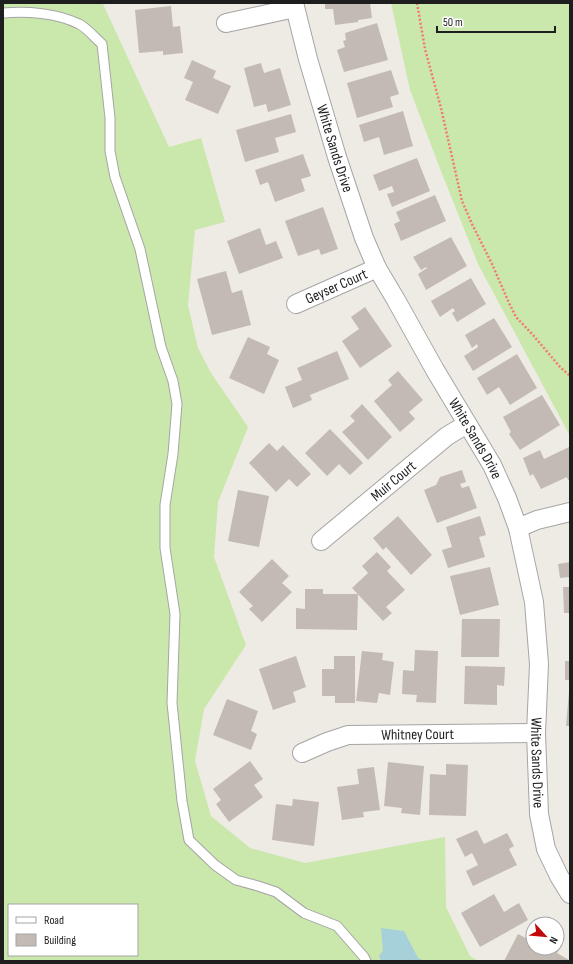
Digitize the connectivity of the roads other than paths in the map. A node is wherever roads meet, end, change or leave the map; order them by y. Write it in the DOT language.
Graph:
graph roads {
  1 [pos="294,5"];
  2 [pos="3,13"];
  3 [pos="226,23"];
  4 [pos="377,268"];
  5 [pos="296,304"];
  6 [pos="467,424"];
  7 [pos="570,512"];
  8 [pos="518,528"];
  9 [pos="321,541"];
  10 [pos="536,733"];
  11 [pos="302,753"];
  12 [pos="570,894"];
  13 [pos="366,961"];
  1 -- 3 [label="street"];
  1 -- 4 [label="street, White Sands Drive"];
  2 -- 13 [label="lane"];
  4 -- 5 [label="street, Geyser Court"];
  4 -- 6 [label="street, White Sands Drive"];
  6 -- 8 [label="street, White Sands Drive"];
  6 -- 9 [label="street, Muir Court"];
  7 -- 8 [label="street"];
  8 -- 10 [label="street, White Sands Drive"];
  10 -- 11 [label="street, Whitney Court"];
  10 -- 12 [label="street, White Sands Drive"];
}
